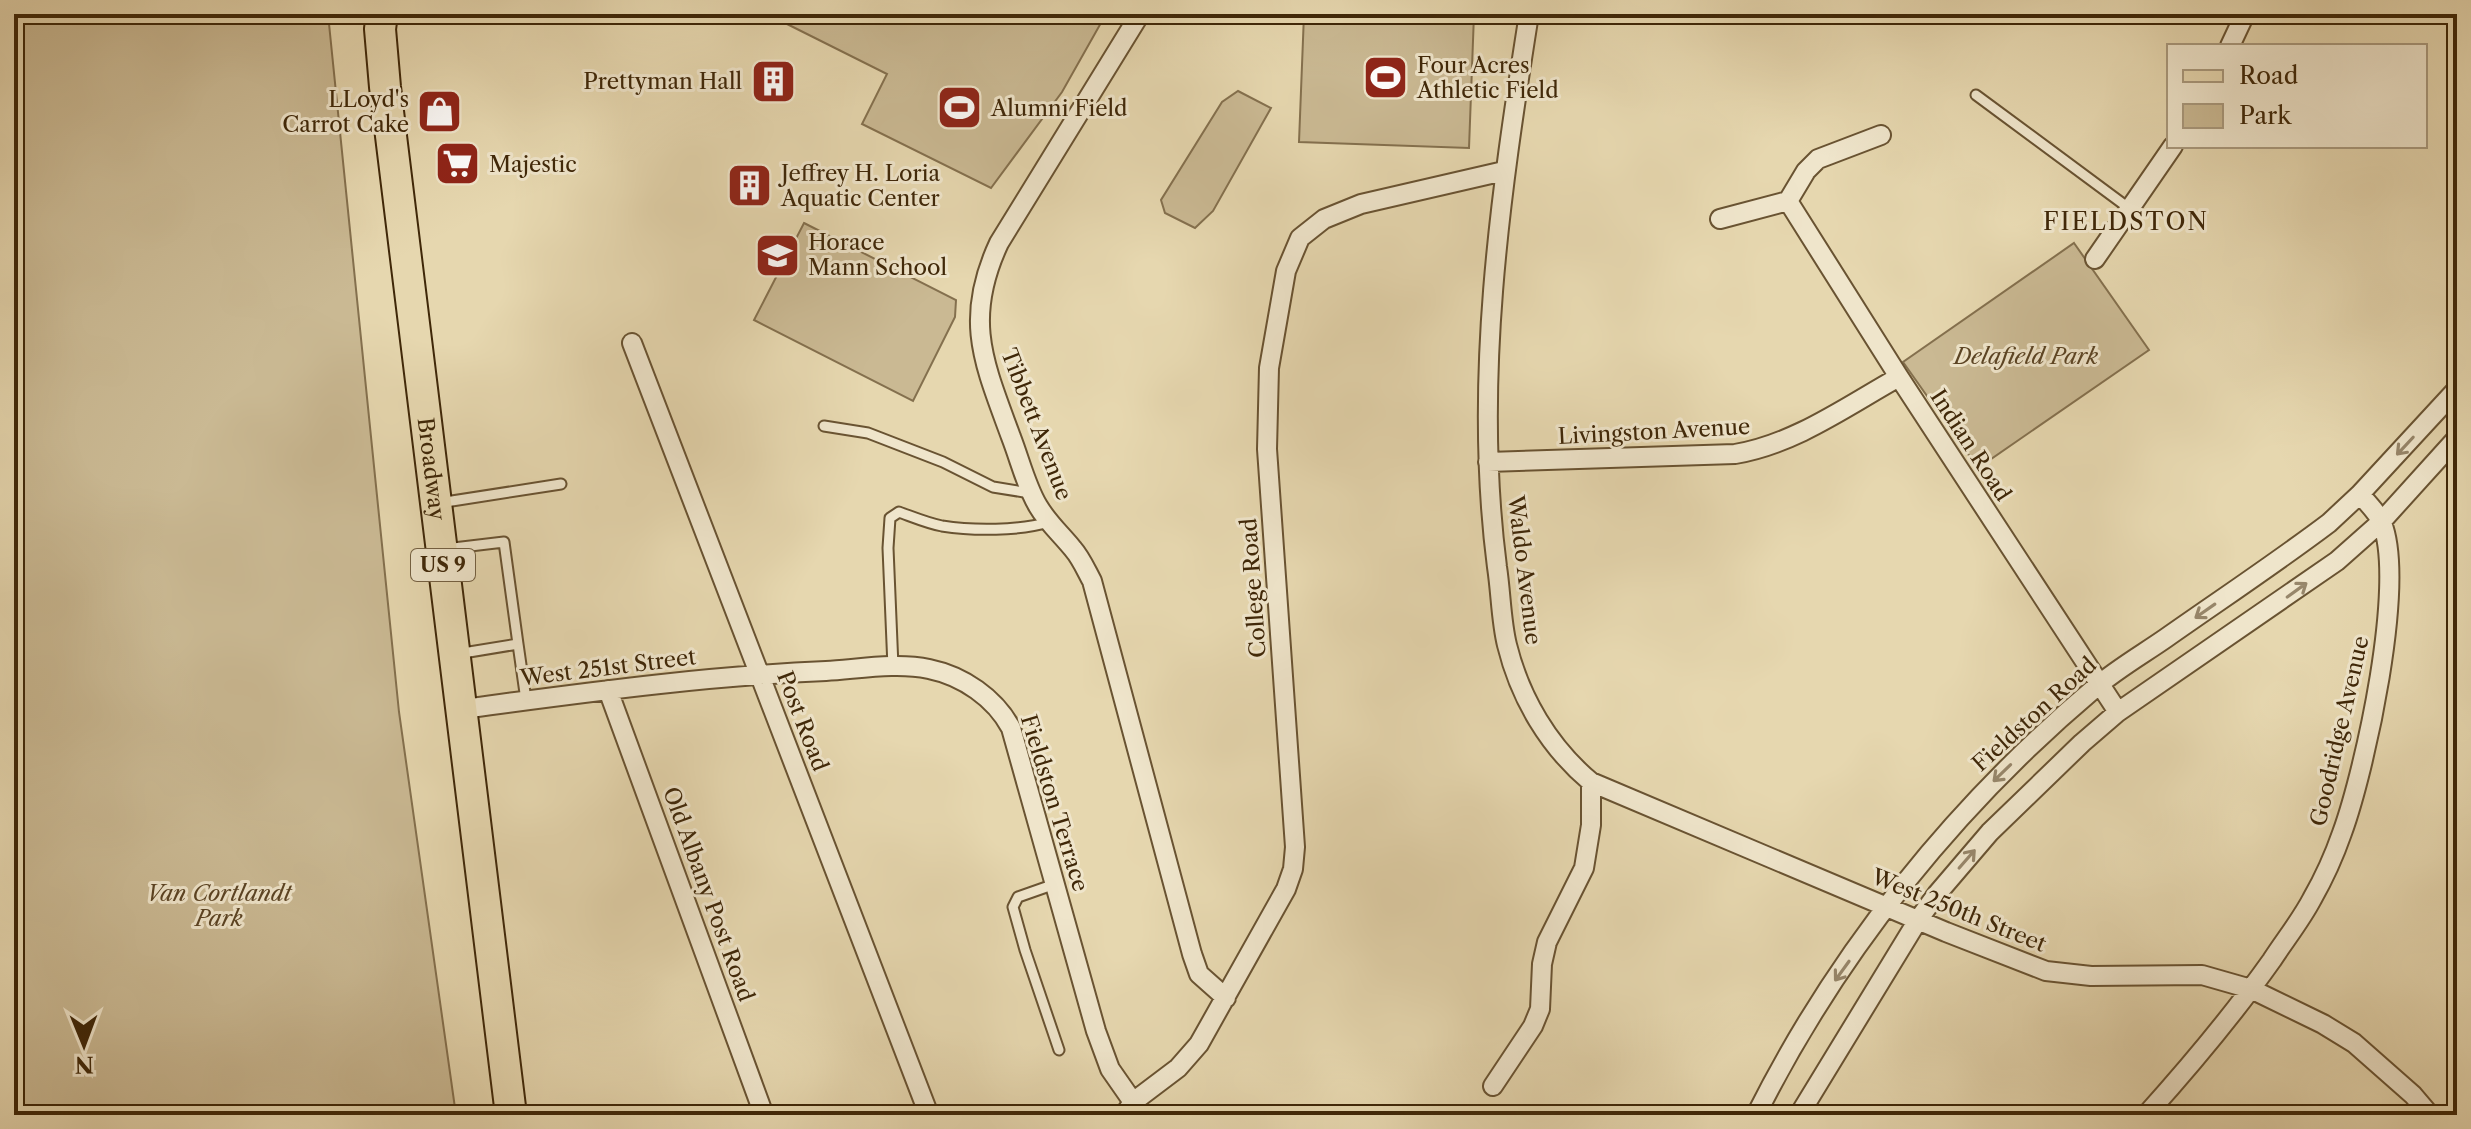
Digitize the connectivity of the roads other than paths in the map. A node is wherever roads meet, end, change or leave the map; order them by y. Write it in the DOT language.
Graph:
graph roads {
  1 [pos="382,14"];
  2 [pos="1140,14"];
  3 [pos="1529,14"];
  4 [pos="2245,14"];
  5 [pos="2231,44"];
  6 [pos="1976,95"];
  7 [pos="1881,135"];
  8 [pos="2172,148"];
  9 [pos="1504,171"];
  10 [pos="1788,201"];
  11 [pos="2130,209"];
  12 [pos="1720,219"];
  13 [pos="2095,259"];
  14 [pos="632,343"];
  15 [pos="1899,377"];
  16 [pos="2457,389"];
  17 [pos="824,426"];
  18 [pos="2457,438"];
  19 [pos="1488,462"];
  20 [pos="561,484"];
  21 [pos="1033,494"];
  22 [pos="2360,494"];
  23 [pos="436,503"];
  24 [pos="1049,522"];
  25 [pos="2381,522"];
  26 [pos="441,549"];
  27 [pos="518,644"];
  28 [pos="454,655"];
  29 [pos="893,668"];
  30 [pos="759,674"];
  31 [pos="2098,685"];
  32 [pos="608,690"];
  33 [pos="526,701"];
  34 [pos="462,709"];
  35 [pos="2118,712"];
  36 [pos="1591,782"];
  37 [pos="1055,884"];
  38 [pos="1888,908"];
  39 [pos="1918,920"];
  40 [pos="2251,989"];
  41 [pos="1226,998"];
  42 [pos="1059,1050"];
  43 [pos="1493,1086"];
  44 [pos="1129,1109"];
  45 [pos="511,1115"];
  46 [pos="764,1115"];
  47 [pos="929,1115"];
  48 [pos="1756,1115"];
  49 [pos="1799,1115"];
  50 [pos="2146,1115"];
  51 [pos="2430,1115"];
  1 -- 23 [label="main road, Broadway / US 9"];
  2 -- 21 [label="street, Tibbett Avenue"];
  3 -- 9 [label="street, Waldo Avenue"];
  4 -- 5 [label="street"];
  6 -- 11 [label="lane"];
  7 -- 10 [label="street"];
  8 -- 11 [label="street"];
  9 -- 19 [label="street, Waldo Avenue"];
  9 -- 41 [label="street, College Road"];
  10 -- 12 [label="street"];
  10 -- 15 [label="street, Indian Road"];
  11 -- 13 [label="street"];
  14 -- 30 [label="street, Post Road"];
  15 -- 19 [label="street, Livingston Avenue"];
  15 -- 31 [label="street, Indian Road"];
  16 -- 22 [label="street, Fieldston Road, one-way"];
  17 -- 21 [label="lane"];
  18 -- 25 [label="street"];
  19 -- 36 [label="street, Waldo Avenue"];
  20 -- 23 [label="lane"];
  21 -- 24 [label="street, Tibbett Avenue"];
  22 -- 25 [label="street, Goodridge Avenue"];
  22 -- 31 [label="street, Fieldston Road, one-way"];
  23 -- 26 [label="main road, Broadway / US 9"];
  24 -- 29 [label="lane"];
  24 -- 41 [label="street, Tibbett Avenue"];
  35 -- 25 [label="street, one-way"];
  25 -- 40 [label="street, Goodridge Avenue"];
  26 -- 27 [label="lane"];
  26 -- 28 [label="main road, Broadway / US 9"];
  27 -- 28 [label="lane"];
  27 -- 33 [label="lane"];
  28 -- 34 [label="main road, Broadway / US 9"];
  29 -- 30 [label="street, Fieldston Terrace"];
  29 -- 37 [label="street, Fieldston Terrace"];
  30 -- 32 [label="street, West 251st Street"];
  30 -- 47 [label="street, Post Road"];
  31 -- 35 [label="street, Indian Road"];
  31 -- 38 [label="street, Fieldston Road, one-way"];
  32 -- 33 [label="street, West 251st Street"];
  32 -- 46 [label="street, Old Albany Post Road"];
  33 -- 34 [label="street, West 251st Street"];
  34 -- 45 [label="main road, Broadway / US 9"];
  39 -- 35 [label="street, one-way"];
  36 -- 38 [label="street, West 250th Street"];
  36 -- 43 [label="street"];
  37 -- 42 [label="lane"];
  37 -- 44 [label="street, Fieldston Terrace"];
  38 -- 39 [label="street, West 250th Street"];
  38 -- 48 [label="street, Fieldston Road, one-way"];
  39 -- 40 [label="street, West 250th Street"];
  39 -- 49 [label="street"];
  40 -- 50 [label="street, Goodridge Avenue"];
  40 -- 51 [label="street, West 250th Street"];
  41 -- 44 [label="street, College Road"];
}
